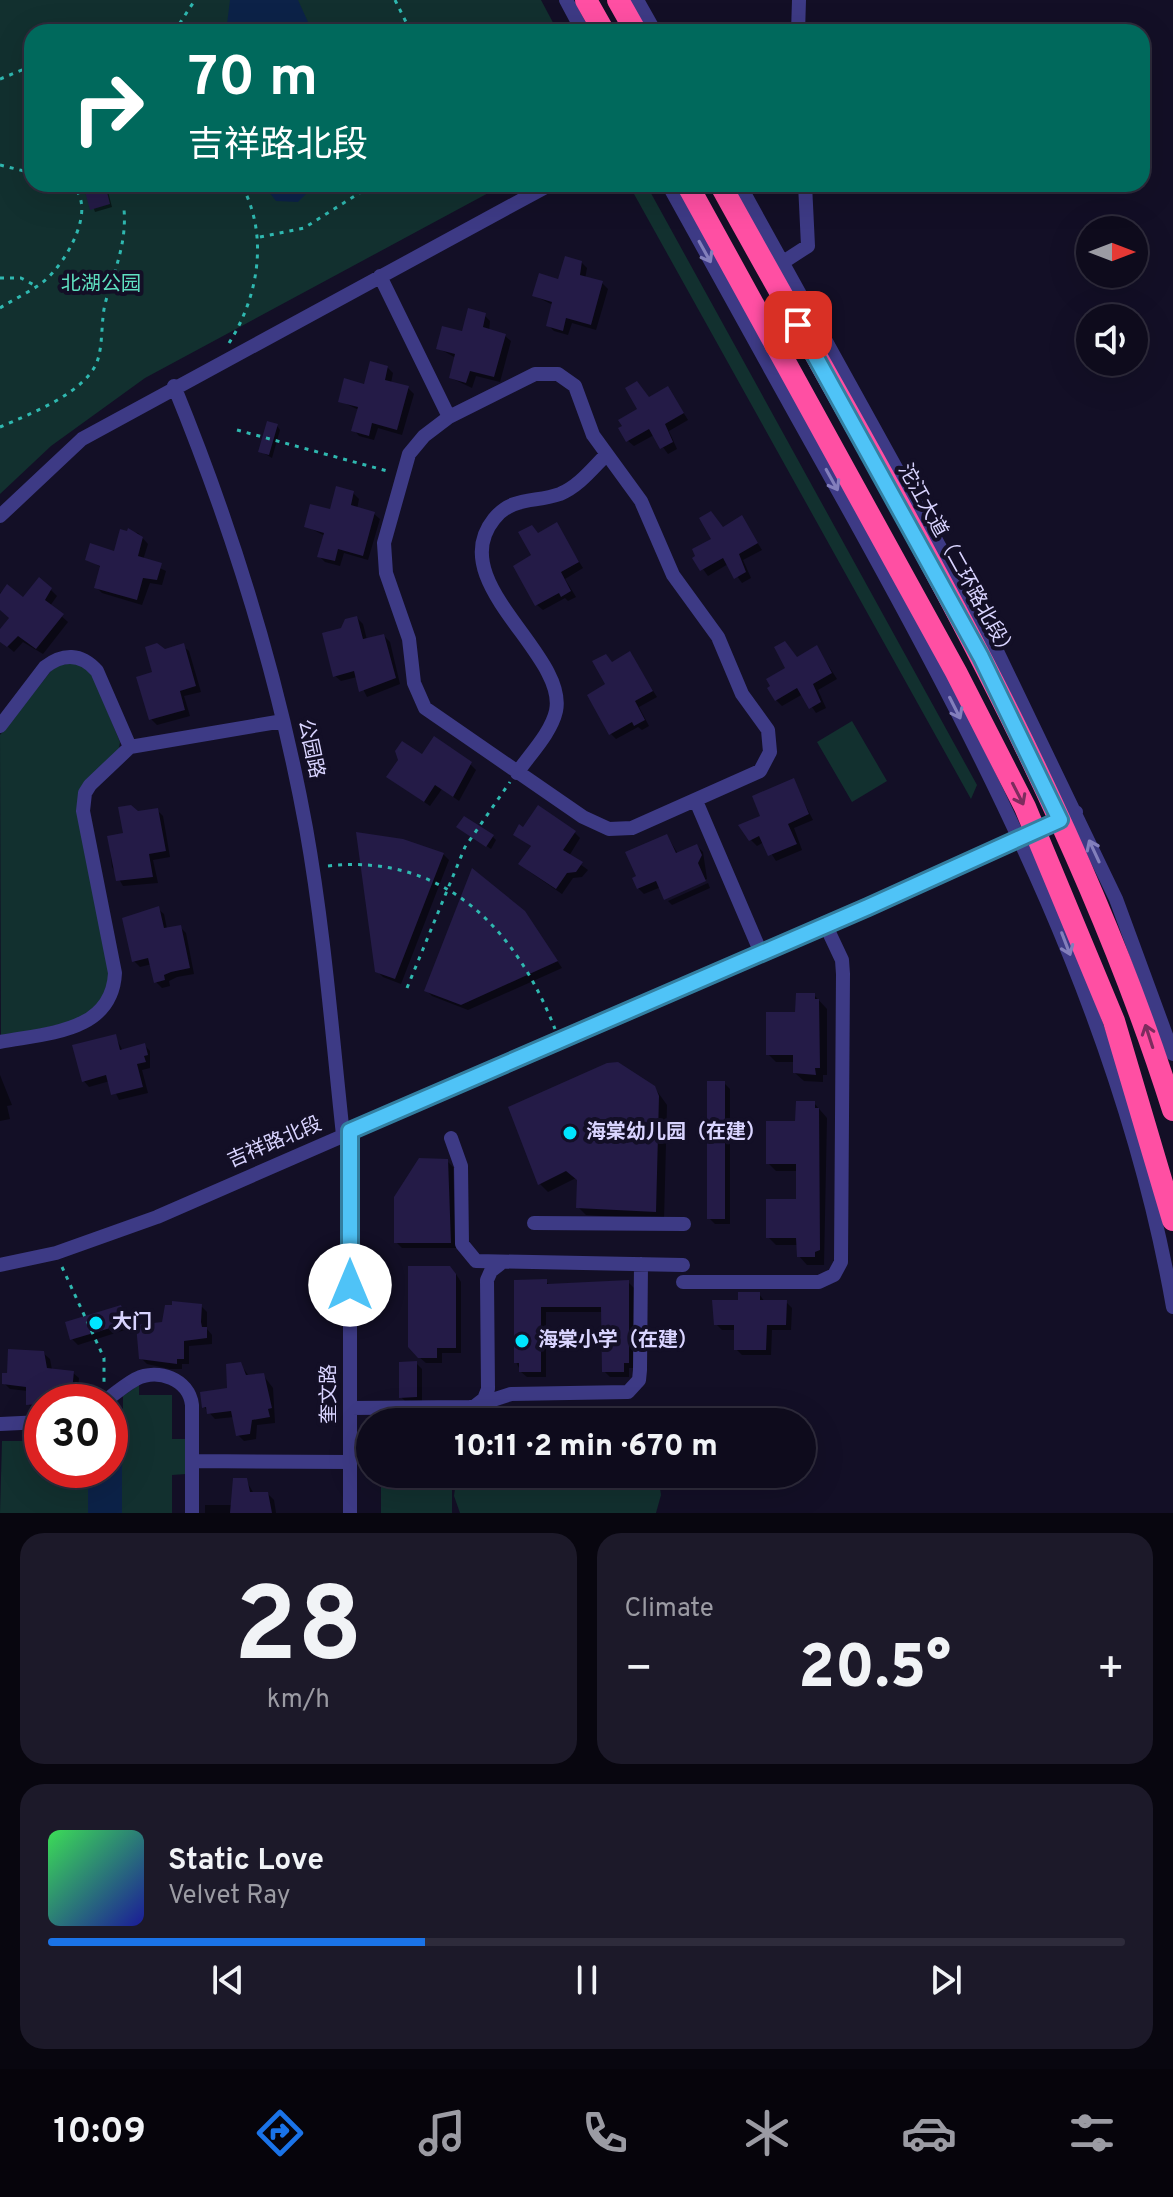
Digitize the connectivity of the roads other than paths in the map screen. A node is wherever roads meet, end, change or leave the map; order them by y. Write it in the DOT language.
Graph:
graph roads {
  1 [pos="566,0"];
  2 [pos="586,0"];
  3 [pos="618,0"];
  4 [pos="637,0"];
  5 [pos="799,0"];
  6 [pos="579,24"];
  7 [pos="600,24"];
  8 [pos="632,24"];
  9 [pos="650,24"];
  10 [pos="798,24"];
  11 [pos="536,192"];
  12 [pos="672,192"];
  13 [pos="691,192"];
  14 [pos="725,192"];
  15 [pos="743,192"];
  16 [pos="805,192"];
  17 [pos="776,267"];
  18 [pos="380,276"];
  19 [pos="174,386"];
  20 [pos="449,417"];
  21 [pos="606,455"];
  22 [pos="0,516"];
  23 [pos="283,721"];
  24 [pos="0,726"];
  25 [pos="130,747"];
  26 [pos="517,773"];
  27 [pos="696,801"];
  28 [pos="1068,816"];
  29 [pos="1027,835"];
  30 [pos="826,926"];
  31 [pos="761,953"];
  32 [pos="0,1042"];
  33 [pos="1173,1054"];
  34 [pos="1173,1110"];
  35 [pos="347,1133"];
  36 [pos="451,1138"];
  37 [pos="1173,1220"];
  38 [pos="534,1223"];
  39 [pos="684,1224"];
  40 [pos="476,1261"];
  41 [pos="500,1264"];
  42 [pos="641,1264"];
  43 [pos="0,1265"];
  44 [pos="683,1265"];
  45 [pos="487,1280"];
  46 [pos="683,1282"];
  47 [pos="1173,1307"];
  48 [pos="488,1375"];
  49 [pos="128,1386"];
  50 [pos="511,1394"];
  51 [pos="471,1407"];
  52 [pos="350,1408"];
  53 [pos="24,1423"];
  54 [pos="0,1424"];
  55 [pos="192,1461"];
  56 [pos="350,1462"];
  57 [pos="192,1513"];
  58 [pos="350,1513"];
  1 -- 6 [label="street"];
  2 -- 7 [label="highway"];
  3 -- 8 [label="highway"];
  4 -- 9 [label="street"];
  5 -- 10 [label="street"];
  11 -- 18 [label="street"];
  12 -- 29 [label="street, one-way"];
  13 -- 29 [label="highway, one-way"];
  14 -- 17 [label="highway, 沱江大道（二环路北段）"];
  15 -- 17 [label="street"];
  16 -- 17 [label="street"];
  17 -- 28 [label="highway, 沱江大道（二环路北段）"];
  18 -- 19 [label="street"];
  18 -- 20 [label="street"];
  19 -- 22 [label="street"];
  19 -- 23 [label="street, 公园路"];
  20 -- 21 [label="street"];
  20 -- 26 [label="street"];
  21 -- 26 [label="street"];
  21 -- 27 [label="street"];
  23 -- 25 [label="street"];
  23 -- 35 [label="street, 公园路"];
  24 -- 25 [label="street"];
  25 -- 32 [label="street"];
  26 -- 27 [label="street"];
  27 -- 31 [label="street"];
  28 -- 29 [label="street, 吉祥路北段"];
  33 -- 28 [label="street, one-way"];
  34 -- 28 [label="highway, 沱江大道（二环路北段）, one-way"];
  29 -- 30 [label="street, 吉祥路北段"];
  29 -- 37 [label="highway"];
  29 -- 47 [label="street, one-way"];
  30 -- 31 [label="street, 吉祥路北段"];
  30 -- 46 [label="street"];
  31 -- 35 [label="street, 吉祥路北段"];
  35 -- 43 [label="street, 吉祥路北段"];
  35 -- 52 [label="street, 奎文路"];
  36 -- 40 [label="street"];
  38 -- 39 [label="street"];
  40 -- 41 [label="street"];
  40 -- 45 [label="street"];
  41 -- 42 [label="street"];
  41 -- 45 [label="street"];
  42 -- 44 [label="street"];
  42 -- 50 [label="street"];
  45 -- 48 [label="street"];
  48 -- 50 [label="street"];
  48 -- 51 [label="street"];
  49 -- 55 [label="street"];
  50 -- 51 [label="street"];
  51 -- 52 [label="street"];
  52 -- 56 [label="street, 奎文路"];
  53 -- 54 [label="street"];
  55 -- 56 [label="street"];
  55 -- 57 [label="street"];
  56 -- 58 [label="street, 奎文路"];
}
